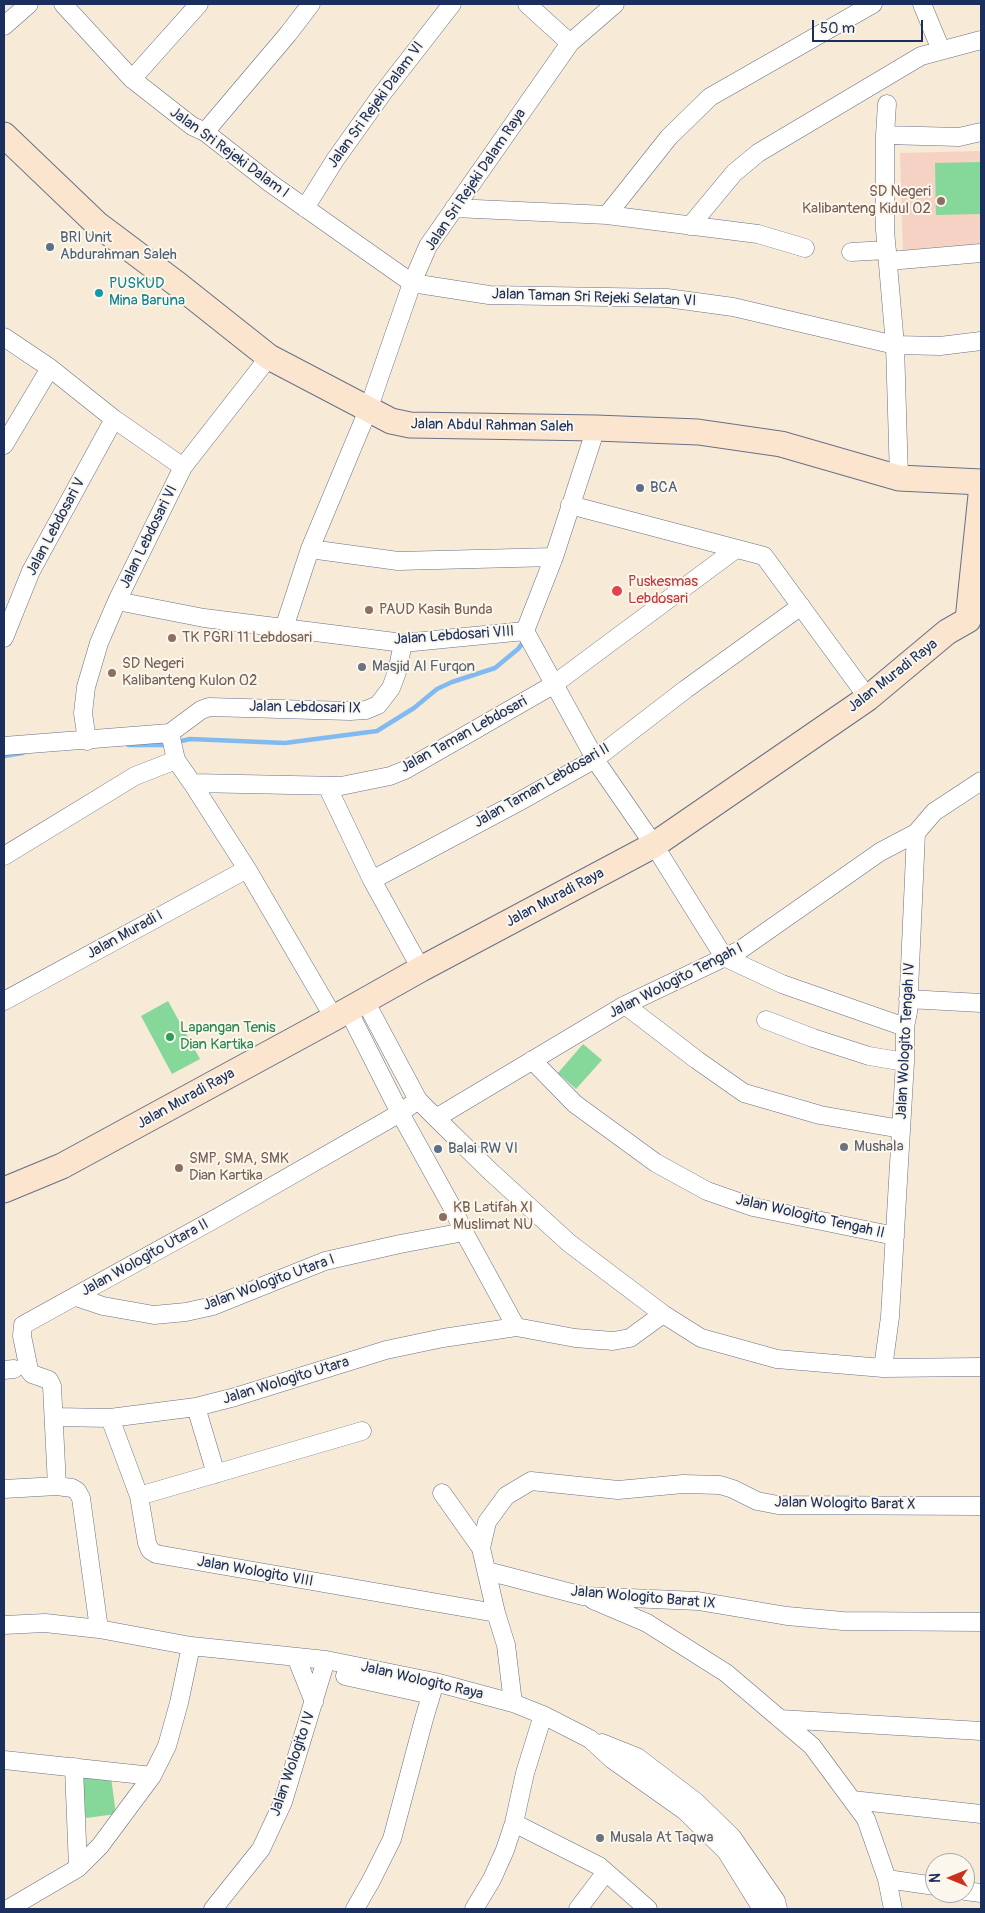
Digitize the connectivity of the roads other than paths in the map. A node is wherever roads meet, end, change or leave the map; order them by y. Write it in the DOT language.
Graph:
graph roads {
  1 [pos="29,4"];
  2 [pos="63,4"];
  3 [pos="199,4"];
  4 [pos="311,4"];
  5 [pos="452,4"];
  6 [pos="527,4"];
  7 [pos="615,4"];
  8 [pos="872,4"];
  9 [pos="922,4"];
  10 [pos="4,26"];
  11 [pos="981,40"];
  12 [pos="570,43"];
  13 [pos="941,50"];
  14 [pos="132,79"];
  15 [pos="887,104"];
  16 [pos="205,132"];
  17 [pos="981,132"];
  18 [pos="885,135"];
  19 [pos="5,139"];
  20 [pos="305,208"];
  21 [pos="454,208"];
  22 [pos="607,215"];
  23 [pos="690,226"];
  24 [pos="805,248"];
  25 [pos="850,252"];
  26 [pos="981,253"];
  27 [pos="888,255"];
  28 [pos="412,283"];
  29 [pos="4,337"];
  30 [pos="981,341"];
  31 [pos="895,345"];
  32 [pos="269,357"];
  33 [pos="50,368"];
  34 [pos="368,410"];
  35 [pos="114,419"];
  36 [pos="596,428"];
  37 [pos="4,445"];
  38 [pos="183,466"];
  39 [pos="899,478"];
  40 [pos="981,482"];
  41 [pos="981,495"];
  42 [pos="570,504"];
  43 [pos="310,549"];
  44 [pos="736,549"];
  45 [pos="554,557"];
  46 [pos="117,602"];
  47 [pos="801,606"];
  48 [pos="974,620"];
  49 [pos="284,628"];
  50 [pos="526,633"];
  51 [pos="4,638"];
  52 [pos="403,643"];
  53 [pos="553,685"];
  54 [pos="868,698"];
  55 [pos="87,741"];
  56 [pos="173,745"];
  57 [pos="4,746"];
  58 [pos="595,759"];
  59 [pos="981,781"];
  60 [pos="192,783"];
  61 [pos="328,786"];
  62 [pos="916,833"];
  63 [pos="654,845"];
  64 [pos="4,856"];
  65 [pos="247,869"];
  66 [pos="372,880"];
  67 [pos="724,958"];
  68 [pos="420,969"];
  69 [pos="908,999"];
  70 [pos="4,1001"];
  71 [pos="981,1003"];
  72 [pos="625,1005"];
  73 [pos="348,1009"];
  74 [pos="766,1020"];
  75 [pos="905,1027"];
  76 [pos="532,1060"];
  77 [pos="905,1062"];
  78 [pos="418,1100"];
  79 [pos="400,1113"];
  80 [pos="436,1118"];
  81 [pos="901,1129"];
  82 [pos="4,1190"];
  83 [pos="464,1232"];
  84 [pos="895,1236"];
  85 [pos="76,1297"];
  86 [pos="663,1314"];
  87 [pos="516,1327"];
  88 [pos="981,1367"];
  89 [pos="883,1368"];
  90 [pos="196,1408"];
  91 [pos="54,1416"];
  92 [pos="110,1418"];
  93 [pos="362,1431"];
  94 [pos="216,1474"];
  95 [pos="57,1486"];
  96 [pos="4,1490"];
  97 [pos="442,1493"];
  98 [pos="139,1496"];
  99 [pos="981,1506"];
  100 [pos="481,1548"];
  101 [pos="487,1571"];
  102 [pos="583,1596"];
  103 [pos="496,1613"];
  104 [pos="981,1622"];
  105 [pos="4,1626"];
  106 [pos="99,1629"];
  107 [pos="191,1646"];
  108 [pos="298,1662"];
  109 [pos="325,1666"];
  110 [pos="433,1689"];
  111 [pos="314,1702"];
  112 [pos="513,1703"];
  113 [pos="543,1715"];
  114 [pos="780,1719"];
  115 [pos="981,1731"];
  116 [pos="590,1739"];
  117 [pos="4,1760"];
  118 [pos="74,1767"];
  119 [pos="152,1776"];
  120 [pos="852,1800"];
  121 [pos="981,1814"];
  122 [pos="514,1823"];
  123 [pos="78,1868"];
  124 [pos="606,1872"];
  125 [pos="887,1878"];
  126 [pos="925,1884"];
  127 [pos="8,1909"];
  128 [pos="212,1909"];
  129 [pos="355,1909"];
  130 [pos="474,1909"];
  131 [pos="578,1909"];
  132 [pos="648,1909"];
  133 [pos="762,1909"];
  134 [pos="778,1909"];
  135 [pos="893,1909"];
  1 -- 10 [label="street"];
  2 -- 14 [label="street, Jalan Sri Rejeki Dalam I"];
  3 -- 14 [label="street"];
  4 -- 16 [label="street"];
  5 -- 20 [label="street, Jalan Sri Rejeki Dalam VI"];
  6 -- 12 [label="street"];
  7 -- 12 [label="street, Jalan Sri Rejeki Dalam Raya"];
  8 -- 22 [label="street"];
  9 -- 13 [label="street"];
  11 -- 13 [label="street"];
  12 -- 21 [label="street, Jalan Sri Rejeki Dalam Raya"];
  13 -- 23 [label="street"];
  14 -- 16 [label="street, Jalan Sri Rejeki Dalam I"];
  15 -- 18 [label="street"];
  16 -- 20 [label="street, Jalan Sri Rejeki Dalam I"];
  17 -- 18 [label="street"];
  18 -- 27 [label="street"];
  19 -- 32 [label="street, Jalan Abdul Rahman Saleh"];
  20 -- 28 [label="street, Jalan Sri Rejeki Dalam I"];
  21 -- 22 [label="street"];
  21 -- 28 [label="street, Jalan Sri Rejeki Dalam Raya"];
  22 -- 23 [label="street"];
  23 -- 24 [label="street"];
  25 -- 27 [label="street"];
  26 -- 27 [label="street"];
  27 -- 31 [label="street"];
  28 -- 31 [label="street, Jalan Taman Sri Rejeki Selatan VI"];
  28 -- 34 [label="street, Jalan Sri Rejeki Dalam Raya"];
  29 -- 33 [label="street"];
  30 -- 31 [label="street, Jalan Taman Sri Rejeki Selatan VI"];
  31 -- 39 [label="street"];
  32 -- 34 [label="street, Jalan Abdul Rahman Saleh"];
  32 -- 38 [label="street, Jalan Lebdosari VI"];
  33 -- 35 [label="street"];
  33 -- 37 [label="street"];
  34 -- 36 [label="street, Jalan Abdul Rahman Saleh"];
  34 -- 43 [label="street"];
  35 -- 38 [label="street"];
  35 -- 51 [label="street, Jalan Lebdosari V"];
  36 -- 39 [label="street, Jalan Abdul Rahman Saleh"];
  36 -- 42 [label="street"];
  38 -- 46 [label="street, Jalan Lebdosari VI"];
  39 -- 40 [label="street, Jalan Abdul Rahman Saleh"];
  41 -- 48 [label="street, Jalan Muradi Raya"];
  42 -- 44 [label="street"];
  42 -- 45 [label="street"];
  43 -- 45 [label="street"];
  43 -- 49 [label="street"];
  44 -- 47 [label="street"];
  44 -- 53 [label="street, Jalan Taman Lebdosari"];
  45 -- 50 [label="street"];
  46 -- 49 [label="street, Jalan Lebdosari VIII"];
  46 -- 55 [label="street, Jalan Lebdosari VI"];
  47 -- 54 [label="street"];
  47 -- 58 [label="street, Jalan Taman Lebdosari II"];
  48 -- 54 [label="street, Jalan Muradi Raya"];
  49 -- 52 [label="street, Jalan Lebdosari VIII"];
  50 -- 52 [label="street, Jalan Lebdosari VIII"];
  50 -- 53 [label="street"];
  52 -- 56 [label="street, Jalan Lebdosari IX"];
  53 -- 58 [label="street"];
  53 -- 61 [label="street, Jalan Taman Lebdosari"];
  54 -- 63 [label="street, Jalan Muradi Raya"];
  55 -- 56 [label="street"];
  55 -- 57 [label="street"];
  56 -- 60 [label="street"];
  56 -- 64 [label="street"];
  58 -- 63 [label="street"];
  58 -- 66 [label="street, Jalan Taman Lebdosari II"];
  59 -- 62 [label="street, Jalan Wologito Tengah I"];
  60 -- 61 [label="street, Jalan Taman Lebdosari"];
  60 -- 65 [label="street"];
  61 -- 66 [label="street"];
  62 -- 67 [label="street, Jalan Wologito Tengah I"];
  62 -- 69 [label="street, Jalan Wologito Tengah IV"];
  63 -- 67 [label="street"];
  63 -- 68 [label="street, Jalan Muradi Raya"];
  65 -- 70 [label="street, Jalan Muradi I"];
  65 -- 73 [label="street"];
  66 -- 68 [label="street"];
  67 -- 72 [label="street, Jalan Wologito Tengah I"];
  67 -- 75 [label="street"];
  68 -- 73 [label="street, Jalan Muradi Raya"];
  69 -- 71 [label="street"];
  69 -- 75 [label="street, Jalan Wologito Tengah IV"];
  72 -- 76 [label="street, Jalan Wologito Tengah I"];
  72 -- 81 [label="street"];
  73 -- 78 [label="street"];
  73 -- 79 [label="street"];
  73 -- 82 [label="street, Jalan Muradi Raya"];
  74 -- 77 [label="street"];
  75 -- 77 [label="street, Jalan Wologito Tengah IV"];
  76 -- 80 [label="street, Jalan Wologito Tengah I"];
  76 -- 84 [label="street, Jalan Wologito Tengah II"];
  77 -- 81 [label="street, Jalan Wologito Tengah IV"];
  78 -- 79 [label="street, Jalan Wologito Utara II"];
  78 -- 80 [label="street"];
  79 -- 83 [label="street"];
  79 -- 85 [label="street, Jalan Wologito Utara II"];
  80 -- 86 [label="street"];
  81 -- 84 [label="street, Jalan Wologito Tengah IV"];
  83 -- 85 [label="street, Jalan Wologito Utara I"];
  83 -- 87 [label="street"];
  84 -- 89 [label="street, Jalan Wologito Tengah IV"];
  85 -- 91 [label="street, Jalan Wologito Utara II"];
  86 -- 87 [label="street, Jalan Wologito Utara"];
  86 -- 89 [label="street"];
  87 -- 90 [label="street, Jalan Wologito Utara"];
  88 -- 89 [label="street"];
  90 -- 92 [label="street, Jalan Wologito Utara"];
  90 -- 94 [label="street"];
  91 -- 92 [label="street, Jalan Wologito Utara"];
  91 -- 95 [label="street, Jalan Wologito Utara II"];
  92 -- 98 [label="street, Jalan Wologito VIII"];
  93 -- 94 [label="street"];
  94 -- 98 [label="street"];
  95 -- 96 [label="street"];
  95 -- 106 [label="street"];
  97 -- 100 [label="street"];
  98 -- 103 [label="street, Jalan Wologito VIII"];
  99 -- 100 [label="street, Jalan Wologito Barat X"];
  100 -- 101 [label="street"];
  101 -- 102 [label="street, Jalan Wologito Barat IX"];
  101 -- 103 [label="street"];
  102 -- 104 [label="street, Jalan Wologito Barat IX"];
  102 -- 114 [label="street"];
  103 -- 112 [label="street"];
  105 -- 106 [label="street, Jalan Wologito Raya"];
  106 -- 107 [label="street, Jalan Wologito Raya"];
  107 -- 108 [label="street, Jalan Wologito Raya"];
  107 -- 119 [label="street"];
  108 -- 109 [label="street, Jalan Wologito Raya"];
  108 -- 111 [label="street"];
  109 -- 110 [label="street, Jalan Wologito Raya"];
  109 -- 111 [label="street, Jalan Wologito IV"];
  110 -- 112 [label="street, Jalan Wologito Raya"];
  110 -- 129 [label="street"];
  111 -- 128 [label="street, Jalan Wologito IV"];
  112 -- 113 [label="street, Jalan Wologito Raya"];
  113 -- 116 [label="street, Jalan Wologito Raya"];
  113 -- 122 [label="street"];
  114 -- 115 [label="street"];
  114 -- 120 [label="street"];
  116 -- 133 [label="street, Jalan Wologito Raya"];
  116 -- 134 [label="street"];
  117 -- 118 [label="street"];
  118 -- 119 [label="street"];
  118 -- 123 [label="street"];
  119 -- 123 [label="street"];
  120 -- 121 [label="street"];
  120 -- 125 [label="street"];
  122 -- 124 [label="street"];
  122 -- 130 [label="street"];
  123 -- 127 [label="street"];
  124 -- 131 [label="street"];
  124 -- 132 [label="street"];
  125 -- 126 [label="street"];
  125 -- 135 [label="street"];
}
